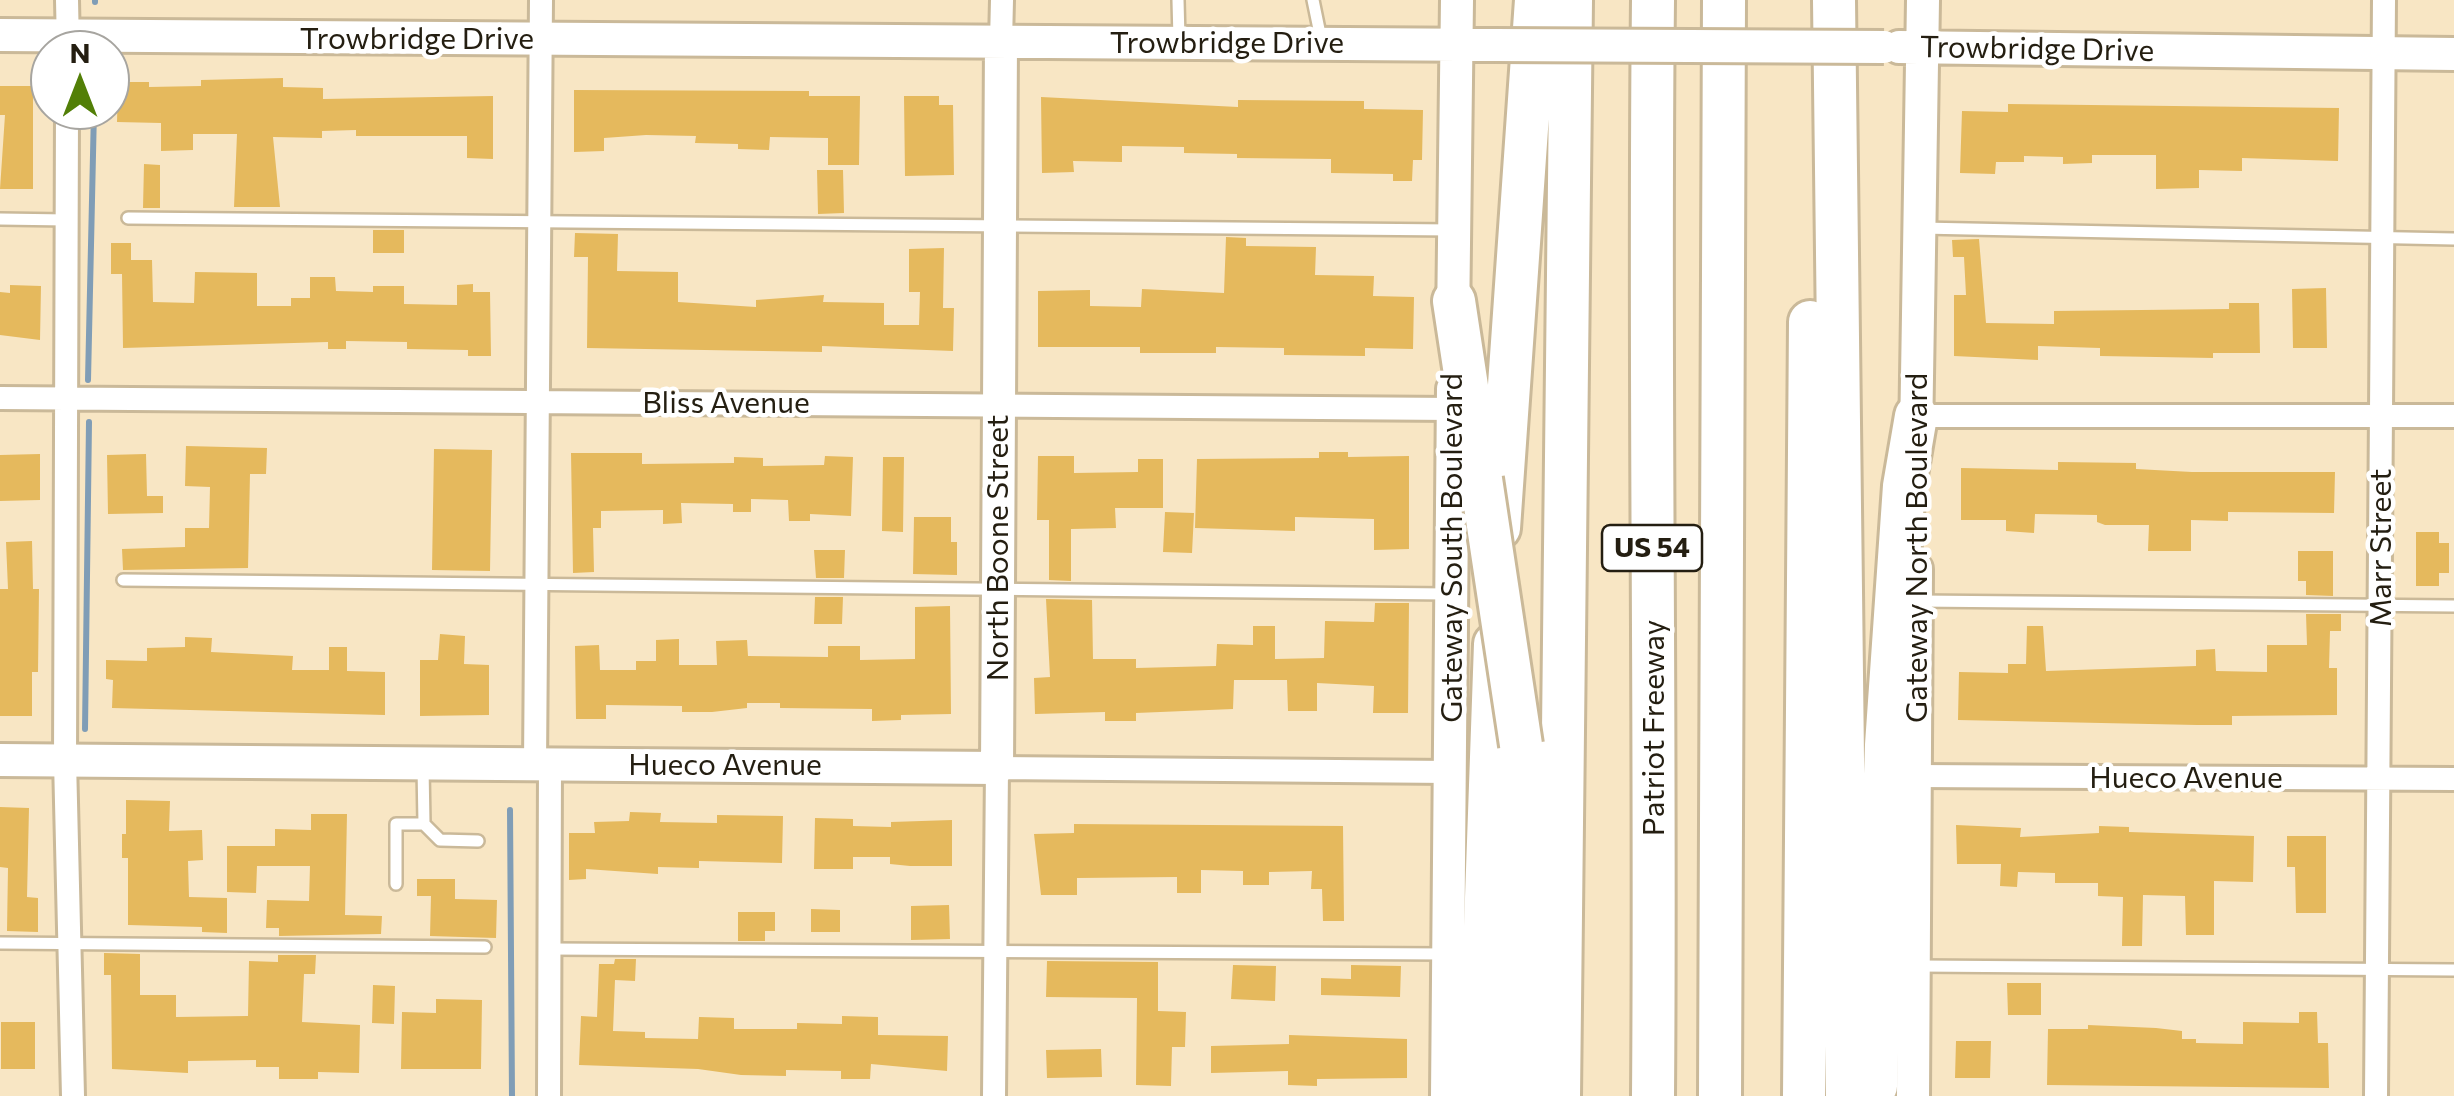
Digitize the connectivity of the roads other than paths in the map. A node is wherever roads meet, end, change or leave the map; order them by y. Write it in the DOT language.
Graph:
graph roads {
  1 [pos="68,0"];
  2 [pos="542,0"];
  3 [pos="1002,0"];
  4 [pos="1178,0"];
  5 [pos="1313,0"];
  6 [pos="1457,0"];
  7 [pos="1536,0"];
  8 [pos="1571,0"];
  9 [pos="1654,0"];
  10 [pos="1724,0"];
  11 [pos="1743,0"];
  12 [pos="1814,0"];
  13 [pos="1834,0"];
  14 [pos="1923,0"];
  15 [pos="2384,0"];
  16 [pos="68,30"];
  17 [pos="0,36"];
  18 [pos="30,39"];
  19 [pos="541,40"];
  20 [pos="1002,42"];
  21 [pos="130,43"];
  22 [pos="1179,43"];
  23 [pos="1322,44"];
  24 [pos="1456,44"];
  25 [pos="1921,48"];
  26 [pos="2383,53"];
  27 [pos="2454,54"];
  28 [pos="67,130"];
  29 [pos="128,218"];
  30 [pos="0,220"];
  31 [pos="67,220"];
  32 [pos="540,221"];
  33 [pos="1000,227"];
  34 [pos="1921,228"];
  35 [pos="1454,230"];
  36 [pos="2382,238"];
  37 [pos="2454,239"];
  38 [pos="1723,274"];
  39 [pos="1454,301"];
  40 [pos="0,398"];
  41 [pos="67,398"];
  42 [pos="538,402"];
  43 [pos="999,405"];
  44 [pos="1453,409"];
  45 [pos="2382,415"];
  46 [pos="1916,416"];
  47 [pos="2454,416"];
  48 [pos="123,580"];
  49 [pos="536,588"];
  50 [pos="998,588"];
  51 [pos="1452,594"];
  52 [pos="1916,601"];
  53 [pos="2381,606"];
  54 [pos="2454,606"];
  55 [pos="0,760"];
  56 [pos="66,760"];
  57 [pos="423,763"];
  58 [pos="543,764"];
  59 [pos="997,768"];
  60 [pos="1450,772"];
  61 [pos="1917,776"];
  62 [pos="2380,779"];
  63 [pos="2454,780"];
  64 [pos="424,824"];
  65 [pos="478,840"];
  66 [pos="396,884"];
  67 [pos="0,943"];
  68 [pos="70,944"];
  69 [pos="485,948"];
  70 [pos="550,948"];
  71 [pos="996,952"];
  72 [pos="1448,954"];
  73 [pos="1914,966"];
  74 [pos="2378,970"];
  75 [pos="2454,970"];
  76 [pos="73,1096"];
  77 [pos="549,1096"];
  78 [pos="994,1096"];
  79 [pos="1447,1096"];
  80 [pos="1479,1096"];
  81 [pos="1520,1096"];
  82 [pos="1558,1096"];
  83 [pos="1652,1096"];
  84 [pos="1720,1096"];
  85 [pos="1804,1096"];
  86 [pos="1847,1096"];
  87 [pos="1876,1096"];
  88 [pos="1913,1096"];
  89 [pos="2376,1096"];
  1 -- 16 [label="street"];
  2 -- 19 [label="street"];
  3 -- 20 [label="street, North Boone Street"];
  4 -- 22 [label="lane"];
  5 -- 23 [label="lane"];
  6 -- 24 [label="main road, Gateway South Boulevard"];
  7 -- 80 [label="highway"];
  8 -- 82 [label="highway"];
  9 -- 83 [label="highway, Patriot Freeway / US 54"];
  10 -- 38 [label="highway, US 54"];
  11 -- 38 [label="highway"];
  12 -- 85 [label="highway"];
  13 -- 86 [label="highway"];
  14 -- 25 [label="main road, Gateway North Boulevard"];
  15 -- 26 [label="street, Marr Street"];
  17 -- 18 [label="main road, Trowbridge Drive"];
  19 -- 20 [label="main road, Trowbridge Drive"];
  19 -- 21 [label="main road, Trowbridge Drive"];
  19 -- 32 [label="street"];
  20 -- 22 [label="main road, Trowbridge Drive"];
  20 -- 33 [label="main road, North Boone Street"];
  22 -- 23 [label="main road, Trowbridge Drive"];
  23 -- 24 [label="main road, Trowbridge Drive"];
  24 -- 25 [label="main road, Trowbridge Drive, bridge"];
  24 -- 35 [label="main road, Gateway South Boulevard"];
  25 -- 26 [label="main road, Trowbridge Drive"];
  25 -- 34 [label="main road, Gateway North Boulevard"];
  26 -- 27 [label="main road, Trowbridge Drive"];
  26 -- 36 [label="street, Marr Street"];
  28 -- 31 [label="street"];
  29 -- 32 [label="lane"];
  30 -- 31 [label="lane"];
  31 -- 41 [label="street"];
  32 -- 33 [label="lane"];
  32 -- 42 [label="street"];
  33 -- 35 [label="lane"];
  33 -- 43 [label="main road, North Boone Street"];
  34 -- 36 [label="lane"];
  34 -- 46 [label="main road, Gateway North Boulevard"];
  35 -- 39 [label="main road, Gateway South Boulevard"];
  36 -- 37 [label="lane"];
  36 -- 45 [label="street, Marr Street"];
  38 -- 84 [label="highway, US 54"];
  39 -- 44 [label="main road, Gateway South Boulevard"];
  39 -- 81 [label="highway, bridge"];
  40 -- 41 [label="street, Bliss Avenue"];
  41 -- 42 [label="street, Bliss Avenue"];
  41 -- 56 [label="street"];
  42 -- 43 [label="street, Bliss Avenue"];
  42 -- 49 [label="street"];
  43 -- 44 [label="street, Bliss Avenue"];
  43 -- 50 [label="main road, North Boone Street"];
  44 -- 51 [label="main road, Gateway South Boulevard"];
  45 -- 46 [label="street"];
  45 -- 47 [label="street"];
  45 -- 53 [label="street, Marr Street"];
  46 -- 52 [label="main road, Gateway North Boulevard"];
  46 -- 87 [label="highway"];
  48 -- 49 [label="lane"];
  49 -- 50 [label="lane"];
  49 -- 58 [label="street"];
  50 -- 51 [label="lane"];
  50 -- 59 [label="main road, North Boone Street"];
  51 -- 60 [label="main road, Gateway South Boulevard"];
  52 -- 53 [label="lane"];
  52 -- 61 [label="main road, Gateway North Boulevard"];
  53 -- 54 [label="lane"];
  53 -- 62 [label="street, Marr Street"];
  55 -- 56 [label="main road, Hueco Avenue"];
  56 -- 57 [label="main road, Hueco Avenue"];
  56 -- 68 [label="street"];
  57 -- 58 [label="main road, Hueco Avenue"];
  57 -- 64 [label="lane"];
  58 -- 59 [label="main road, Hueco Avenue"];
  58 -- 70 [label="street"];
  59 -- 60 [label="street, Hueco Avenue"];
  59 -- 71 [label="street, North Boone Street"];
  60 -- 72 [label="main road, Gateway South Boulevard"];
  61 -- 62 [label="street, Hueco Avenue"];
  61 -- 73 [label="main road, Gateway North Boulevard"];
  62 -- 63 [label="street, Hueco Avenue"];
  62 -- 74 [label="street, Marr Street"];
  64 -- 65 [label="lane"];
  64 -- 66 [label="lane"];
  67 -- 68 [label="lane"];
  68 -- 69 [label="lane"];
  68 -- 76 [label="street"];
  70 -- 71 [label="lane"];
  70 -- 77 [label="street"];
  71 -- 72 [label="lane"];
  71 -- 78 [label="street, North Boone Street"];
  72 -- 79 [label="main road, Gateway South Boulevard"];
  73 -- 74 [label="lane"];
  73 -- 88 [label="main road, Gateway North Boulevard"];
  74 -- 75 [label="lane"];
  74 -- 89 [label="street, Marr Street"];
}
